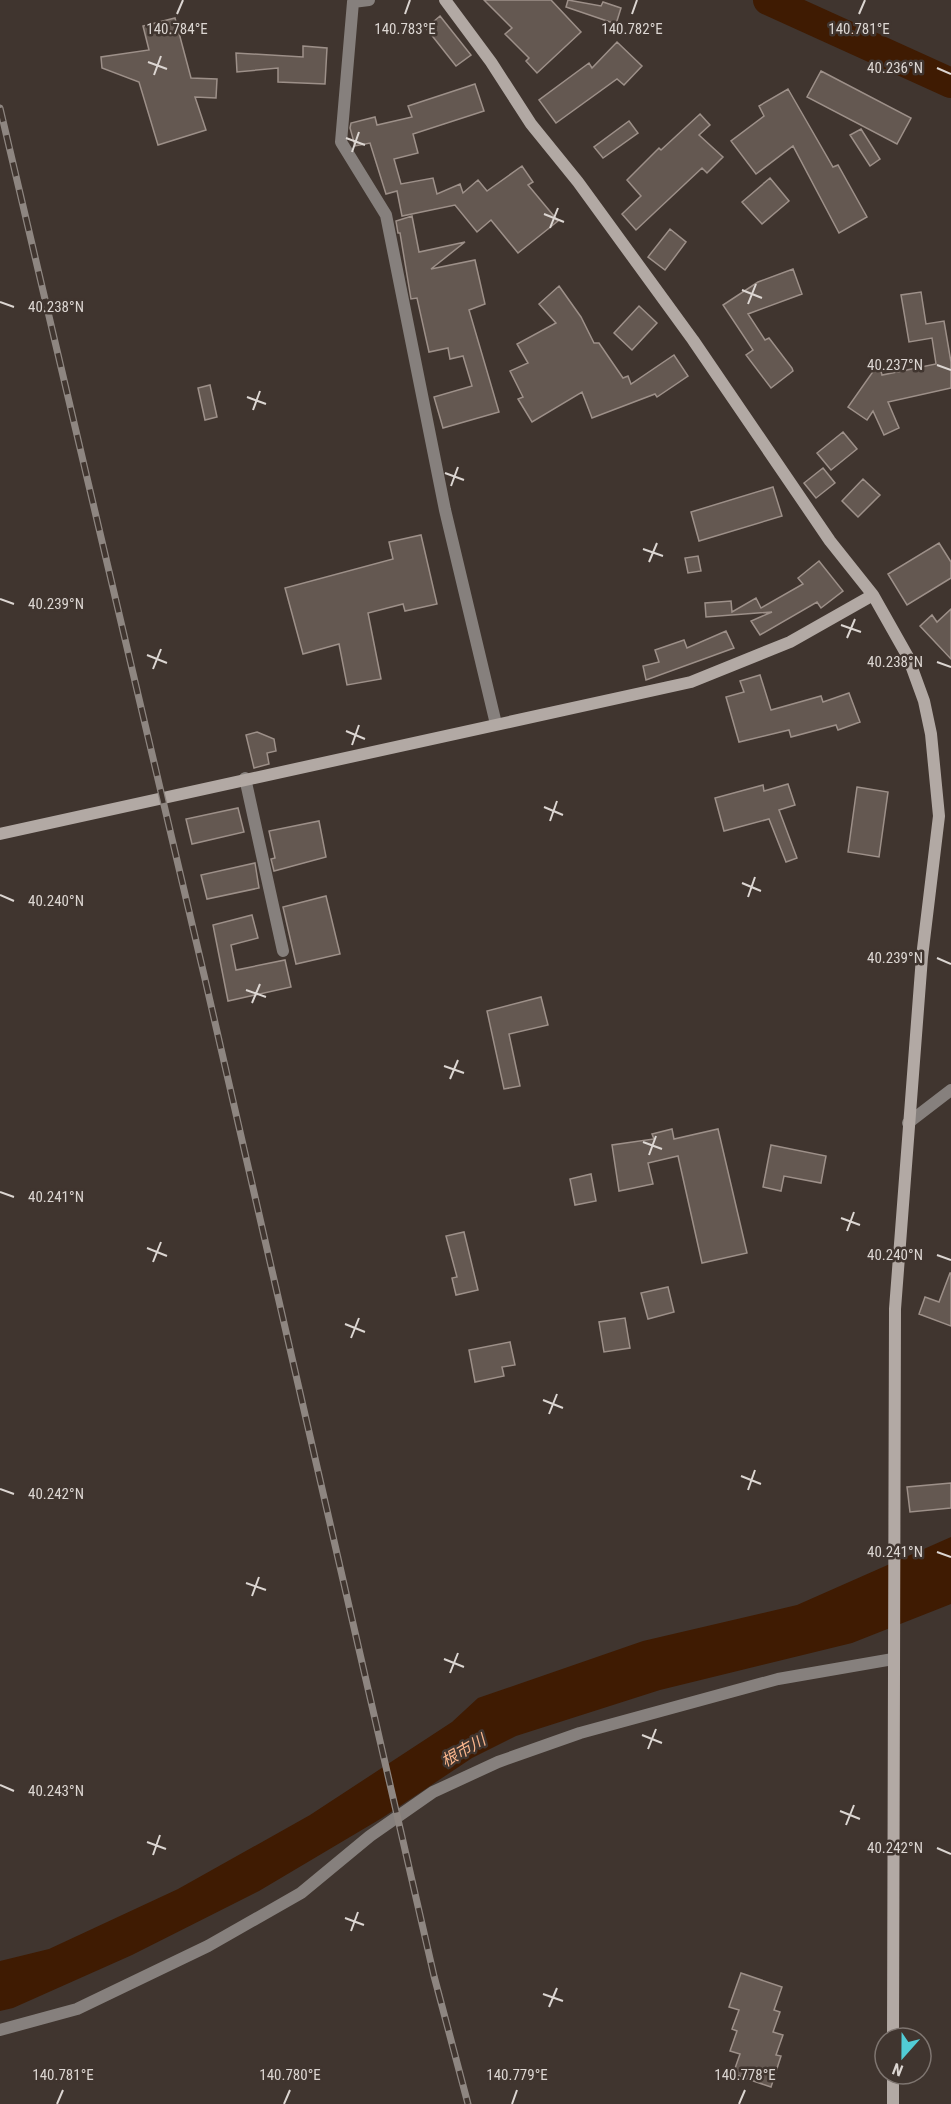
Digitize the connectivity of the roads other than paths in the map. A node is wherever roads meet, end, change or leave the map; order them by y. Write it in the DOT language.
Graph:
graph roads {
  1 [pos="369,0"];
  2 [pos="445,0"];
  3 [pos="873,595"];
  4 [pos="496,724"];
  5 [pos="244,778"];
  6 [pos="0,834"];
  7 [pos="283,951"];
  8 [pos="951,1090"];
  9 [pos="908,1123"];
  10 [pos="893,1659"];
  11 [pos="893,2026"];
  12 [pos="0,2030"];
  13 [pos="893,2086"];
  14 [pos="893,2104"];
  1 -- 4 [label="street"];
  2 -- 3 [label="street"];
  3 -- 4 [label="street"];
  3 -- 9 [label="street"];
  4 -- 5 [label="street"];
  5 -- 6 [label="street"];
  5 -- 7 [label="street"];
  8 -- 9 [label="street"];
  9 -- 10 [label="street"];
  10 -- 11 [label="street"];
  10 -- 12 [label="street"];
  13 -- 14 [label="street"];
}
